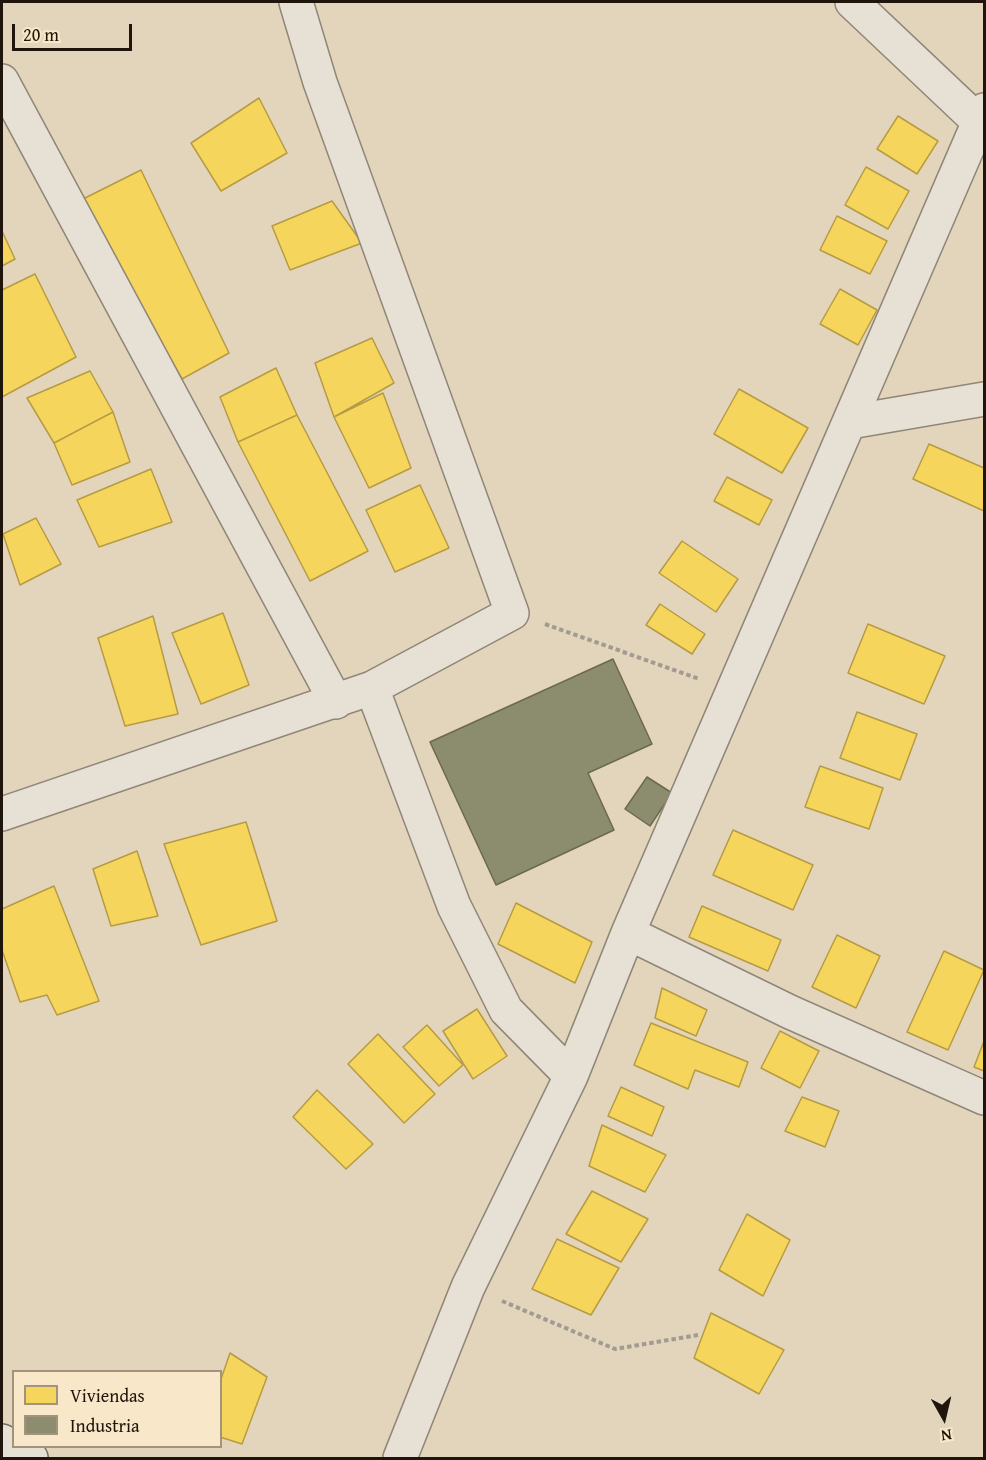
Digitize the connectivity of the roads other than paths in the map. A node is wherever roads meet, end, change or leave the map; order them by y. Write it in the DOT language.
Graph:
graph roads {
  1 [pos="296,2"];
  2 [pos="852,2"];
  3 [pos="2,81"];
  4 [pos="982,116"];
  5 [pos="984,399"];
  6 [pos="850,422"];
  7 [pos="372,688"];
  8 [pos="336,702"];
  9 [pos="2,814"];
  10 [pos="628,933"];
  11 [pos="571,1076"];
  12 [pos="984,1098"];
  13 [pos="14,1448"];
  14 [pos="30,1458"];
  15 [pos="400,1458"];
  1 -- 7 [label="street"];
  2 -- 4 [label="street"];
  3 -- 8 [label="street"];
  4 -- 6 [label="street"];
  5 -- 6 [label="street"];
  6 -- 10 [label="street"];
  7 -- 8 [label="street"];
  7 -- 11 [label="street"];
  8 -- 9 [label="street"];
  10 -- 11 [label="street"];
  10 -- 12 [label="street"];
  11 -- 15 [label="street"];
  13 -- 14 [label="street"];
}
